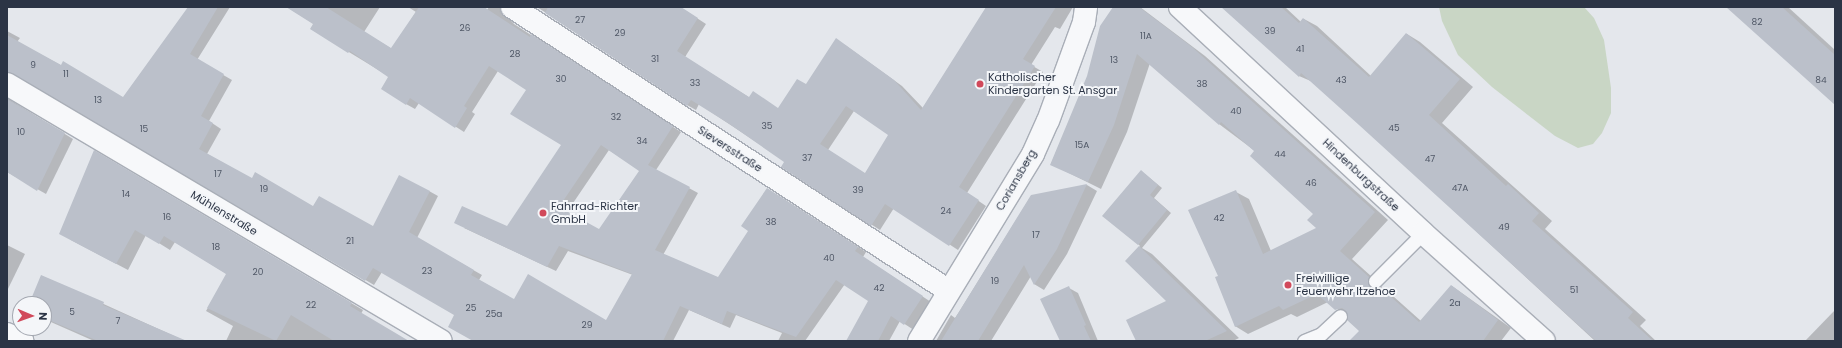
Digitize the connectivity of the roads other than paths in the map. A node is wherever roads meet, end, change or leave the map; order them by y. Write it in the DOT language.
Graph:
graph roads {
  1 [pos="512,7"];
  2 [pos="1086,7"];
  3 [pos="1180,7"];
  4 [pos="7,84"];
  5 [pos="1423,233"];
  6 [pos="1375,281"];
  7 [pos="949,291"];
  8 [pos="1340,316"];
  9 [pos="7,334"];
  10 [pos="414,334"];
  11 [pos="1326,337"];
  12 [pos="1535,338"];
  13 [pos="23,341"];
  14 [pos="441,341"];
  15 [pos="919,341"];
  16 [pos="1304,341"];
  1 -- 7 [label="street, Sieversstraße"];
  2 -- 7 [label="street, Coriansberg"];
  3 -- 5 [label="street, Hindenburgstraße"];
  4 -- 10 [label="street, Mühlenstraße"];
  5 -- 6 [label="lane"];
  5 -- 12 [label="street, Hindenburgstraße"];
  7 -- 15 [label="street, Coriansberg"];
  8 -- 11 [label="lane"];
  9 -- 13 [label="street"];
  10 -- 14 [label="street, Mühlenstraße"];
  11 -- 16 [label="lane"];
}
